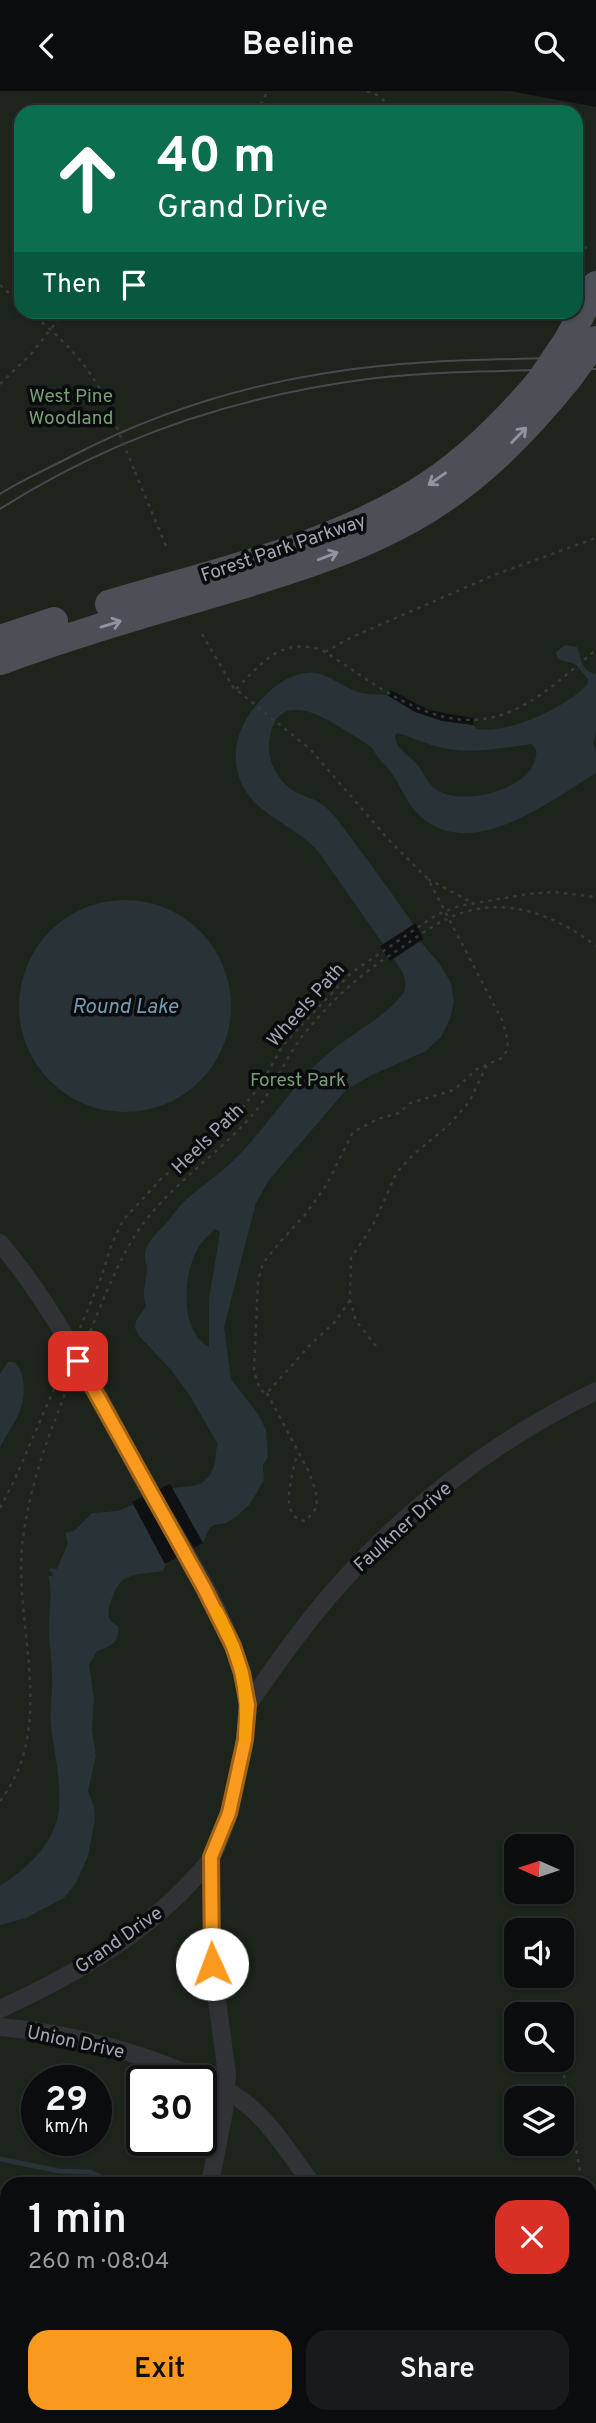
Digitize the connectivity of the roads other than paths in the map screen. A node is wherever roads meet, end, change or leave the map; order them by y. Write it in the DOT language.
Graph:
graph roads {
  1 [pos="596,285"];
  2 [pos="582,339"];
  3 [pos="554,381"];
  4 [pos="0,639"];
  5 [pos="0,661"];
  6 [pos="0,1243"];
  7 [pos="596,1391"];
  8 [pos="248,1705"];
  9 [pos="211,1857"];
  10 [pos="0,2009"];
  11 [pos="0,2027"];
  12 [pos="227,2091"];
  13 [pos="211,2177"];
  14 [pos="307,2177"];
  1 -- 2 [label="main road, Forest Park Parkway"];
  2 -- 3 [label="main road, Forest Park Parkway, bridge"];
  3 -- 4 [label="main road, Forest Park Parkway, one-way"];
  5 -- 3 [label="main road, Forest Park Parkway, one-way"];
  6 -- 8 [label="street, Grand Drive"];
  7 -- 8 [label="street, Faulkner Drive"];
  8 -- 9 [label="street, Grand Drive"];
  9 -- 10 [label="street, Grand Drive"];
  9 -- 12 [label="street"];
  11 -- 12 [label="street, Union Drive"];
  12 -- 13 [label="street"];
  12 -- 14 [label="street, Union Drive"];
}
